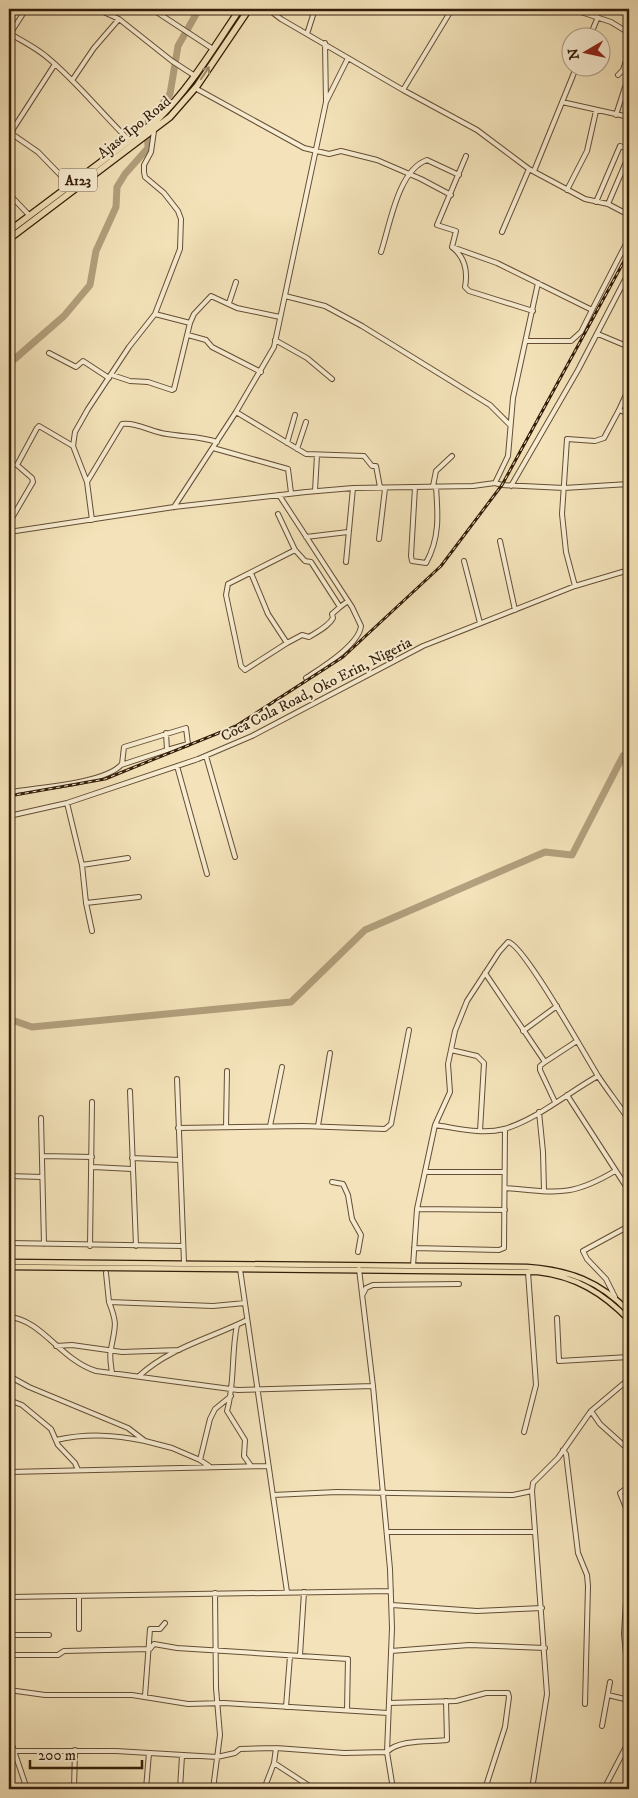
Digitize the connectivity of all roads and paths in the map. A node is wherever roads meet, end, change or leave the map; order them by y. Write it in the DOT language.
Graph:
graph roads {
  1 [pos="26,9"];
  2 [pos="99,9"];
  3 [pos="152,9"];
  4 [pos="240,9"];
  5 [pos="249,9"];
  6 [pos="268,9"];
  7 [pos="315,9"];
  8 [pos="452,9"];
  9 [pos="572,9"];
  10 [pos="598,17"];
  11 [pos="119,19"];
  12 [pos="593,28"];
  13 [pos="10,33"];
  14 [pos="629,33"];
  15 [pos="307,34"];
  16 [pos="325,43"];
  17 [pos="213,49"];
  18 [pos="629,52"];
  19 [pos="348,58"];
  20 [pos="55,64"];
  21 [pos="618,75"];
  22 [pos="195,76"];
  23 [pos="572,78"];
  24 [pos="72,79"];
  25 [pos="624,87"];
  26 [pos="195,88"];
  27 [pos="403,90"];
  28 [pos="326,102"];
  29 [pos="562,102"];
  30 [pos="596,111"];
  31 [pos="616,114"];
  32 [pos="629,117"];
  33 [pos="151,130"];
  34 [pos="130,141"];
  35 [pos="629,149"];
  36 [pos="316,150"];
  37 [pos="629,155"];
  38 [pos="466,156"];
  39 [pos="529,169"];
  40 [pos="534,171"];
  41 [pos="409,173"];
  42 [pos="459,175"];
  43 [pos="70,186"];
  44 [pos="567,190"];
  45 [pos="9,194"];
  46 [pos="451,196"];
  47 [pos="57,199"];
  48 [pos="596,202"];
  49 [pos="608,204"];
  50 [pos="29,215"];
  51 [pos="629,215"];
  52 [pos="9,231"];
  53 [pos="502,232"];
  54 [pos="629,238"];
  55 [pos="9,239"];
  56 [pos="452,247"];
  57 [pos="381,252"];
  58 [pos="629,272"];
  59 [pos="236,282"];
  60 [pos="538,283"];
  61 [pos="622,286"];
  62 [pos="629,289"];
  63 [pos="286,296"];
  64 [pos="228,303"];
  65 [pos="592,310"];
  66 [pos="534,311"];
  67 [pos="156,314"];
  68 [pos="280,317"];
  69 [pos="190,323"];
  70 [pos="598,334"];
  71 [pos="188,335"];
  72 [pos="275,340"];
  73 [pos="527,341"];
  74 [pos="629,348"];
  75 [pos="49,353"];
  76 [pos="261,372"];
  77 [pos="111,376"];
  78 [pos="332,379"];
  79 [pos="629,388"];
  80 [pos="619,410"];
  81 [pos="236,412"];
  82 [pos="510,414"];
  83 [pos="629,414"];
  84 [pos="295,415"];
  85 [pos="502,416"];
  86 [pos="306,422"];
  87 [pos="510,425"];
  88 [pos="217,442"];
  89 [pos="287,443"];
  90 [pos="73,446"];
  91 [pos="213,448"];
  92 [pos="297,449"];
  93 [pos="316,454"];
  94 [pos="452,456"];
  95 [pos="87,482"];
  96 [pos="495,483"];
  97 [pos="629,484"];
  98 [pos="435,486"];
  99 [pos="511,486"];
  100 [pos="380,487"];
  101 [pos="415,487"];
  102 [pos="353,488"];
  103 [pos="564,488"];
  104 [pos="385,489"];
  105 [pos="314,491"];
  106 [pos="291,493"];
  107 [pos="280,495"];
  108 [pos="174,507"];
  109 [pos="278,514"];
  110 [pos="92,520"];
  111 [pos="9,522"];
  112 [pos="9,532"];
  113 [pos="348,532"];
  114 [pos="306,537"];
  115 [pos="379,539"];
  116 [pos="500,541"];
  117 [pos="295,550"];
  118 [pos="464,561"];
  119 [pos="346,562"];
  120 [pos="629,570"];
  121 [pos="251,573"];
  122 [pos="575,586"];
  123 [pos="348,601"];
  124 [pos="340,607"];
  125 [pos="515,610"];
  126 [pos="480,623"];
  127 [pos="287,643"];
  128 [pos="306,678"];
  129 [pos="166,733"];
  130 [pos="167,750"];
  131 [pos="206,756"];
  132 [pos="177,766"];
  133 [pos="119,767"];
  134 [pos="9,792"];
  135 [pos="67,803"];
  136 [pos="9,816"];
  137 [pos="235,857"];
  138 [pos="128,858"];
  139 [pos="82,865"];
  140 [pos="206,874"];
  141 [pos="139,897"];
  142 [pos="86,903"];
  143 [pos="92,931"];
  144 [pos="485,973"];
  145 [pos="557,1006"];
  146 [pos="409,1030"];
  147 [pos="523,1031"];
  148 [pos="577,1041"];
  149 [pos="451,1050"];
  150 [pos="330,1053"];
  151 [pos="545,1062"];
  152 [pos="282,1067"];
  153 [pos="227,1071"];
  154 [pos="598,1076"];
  155 [pos="177,1079"];
  156 [pos="130,1091"];
  157 [pos="566,1095"];
  158 [pos="92,1102"];
  159 [pos="555,1102"];
  160 [pos="539,1112"];
  161 [pos="41,1118"];
  162 [pos="629,1120"];
  163 [pos="435,1125"];
  164 [pos="270,1126"];
  165 [pos="318,1126"];
  166 [pos="226,1127"];
  167 [pos="178,1128"];
  168 [pos="505,1129"];
  169 [pos="480,1131"];
  170 [pos="42,1156"];
  171 [pos="92,1157"];
  172 [pos="132,1158"];
  173 [pos="180,1160"];
  174 [pos="93,1167"];
  175 [pos="132,1169"];
  176 [pos="615,1171"];
  177 [pos="424,1172"];
  178 [pos="504,1172"];
  179 [pos="9,1176"];
  180 [pos="42,1176"];
  181 [pos="332,1182"];
  182 [pos="505,1188"];
  183 [pos="544,1191"];
  184 [pos="629,1191"];
  185 [pos="417,1209"];
  186 [pos="505,1210"];
  187 [pos="629,1226"];
  188 [pos="9,1244"];
  189 [pos="44,1244"];
  190 [pos="90,1246"];
  191 [pos="136,1246"];
  192 [pos="183,1246"];
  193 [pos="414,1248"];
  194 [pos="358,1252"];
  195 [pos="9,1262"];
  196 [pos="184,1263"];
  197 [pos="413,1266"];
  198 [pos="9,1267"];
  199 [pos="359,1267"];
  200 [pos="240,1269"];
  201 [pos="528,1272"];
  202 [pos="106,1273"];
  203 [pos="459,1284"];
  204 [pos="363,1294"];
  205 [pos="618,1301"];
  206 [pos="109,1302"];
  207 [pos="245,1304"];
  208 [pos="629,1312"];
  209 [pos="9,1317"];
  210 [pos="557,1318"];
  211 [pos="247,1320"];
  212 [pos="629,1320"];
  213 [pos="237,1325"];
  214 [pos="56,1346"];
  215 [pos="110,1350"];
  216 [pos="179,1350"];
  217 [pos="629,1357"];
  218 [pos="112,1373"];
  219 [pos="9,1376"];
  220 [pos="139,1376"];
  221 [pos="629,1379"];
  222 [pos="626,1383"];
  223 [pos="373,1386"];
  224 [pos="629,1387"];
  225 [pos="233,1390"];
  226 [pos="256,1390"];
  227 [pos="231,1396"];
  228 [pos="9,1400"];
  229 [pos="591,1411"];
  230 [pos="524,1432"];
  231 [pos="56,1440"];
  232 [pos="145,1442"];
  233 [pos="563,1450"];
  234 [pos="629,1450"];
  235 [pos="200,1460"];
  236 [pos="209,1466"];
  237 [pos="251,1466"];
  238 [pos="268,1466"];
  239 [pos="78,1470"];
  240 [pos="9,1472"];
  241 [pos="629,1486"];
  242 [pos="532,1491"];
  243 [pos="382,1492"];
  244 [pos="273,1495"];
  245 [pos="629,1515"];
  246 [pos="387,1532"];
  247 [pos="535,1532"];
  248 [pos="629,1553"];
  249 [pos="9,1590"];
  250 [pos="391,1591"];
  251 [pos="287,1592"];
  252 [pos="304,1592"];
  253 [pos="215,1593"];
  254 [pos="9,1596"];
  255 [pos="79,1597"];
  256 [pos="392,1605"];
  257 [pos="542,1608"];
  258 [pos="165,1623"];
  259 [pos="79,1629"];
  260 [pos="9,1635"];
  261 [pos="49,1635"];
  262 [pos="545,1648"];
  263 [pos="150,1649"];
  264 [pos="216,1649"];
  265 [pos="391,1651"];
  266 [pos="626,1654"];
  267 [pos="9,1655"];
  268 [pos="300,1655"];
  269 [pos="290,1656"];
  270 [pos="610,1682"];
  271 [pos="9,1690"];
  272 [pos="608,1695"];
  273 [pos="145,1696"];
  274 [pos="629,1700"];
  275 [pos="446,1701"];
  276 [pos="389,1703"];
  277 [pos="217,1704"];
  278 [pos="585,1704"];
  279 [pos="286,1707"];
  280 [pos="347,1710"];
  281 [pos="388,1713"];
  282 [pos="602,1726"];
  283 [pos="9,1736"];
  284 [pos="629,1741"];
  285 [pos="276,1748"];
  286 [pos="75,1750"];
  287 [pos="13,1751"];
  288 [pos="387,1752"];
  289 [pos="149,1753"];
  290 [pos="182,1756"];
  291 [pos="217,1757"];
  292 [pos="274,1763"];
  293 [pos="27,1789"];
  294 [pos="74,1789"];
  295 [pos="146,1789"];
  296 [pos="180,1789"];
  297 [pos="213,1789"];
  298 [pos="264,1789"];
  299 [pos="314,1789"];
  300 [pos="393,1789"];
  301 [pos="486,1789"];
  302 [pos="532,1789"];
  303 [pos="604,1789"];
  1 -- 13 [label="street"];
  2 -- 11 [label="street"];
  3 -- 17 [label="street"];
  4 -- 17 [label="highway, Ajase Ipo Road / A123"];
  26 -- 5 [label="highway, Ajase Ipo Road / A123, one-way"];
  6 -- 15 [label="street"];
  7 -- 15 [label="street"];
  8 -- 27 [label="street"];
  9 -- 10 [label="street"];
  10 -- 12 [label="street"];
  10 -- 14 [label="street"];
  11 -- 22 [label="street"];
  11 -- 24 [label="street"];
  13 -- 20 [label="street"];
  15 -- 16 [label="street"];
  16 -- 19 [label="street"];
  16 -- 28 [label="street"];
  17 -- 22 [label="highway, Ajase Ipo Road / A123"];
  18 -- 21 [label="street"];
  19 -- 27 [label="street"];
  19 -- 28 [label="street"];
  20 -- 24 [label="street"];
  20 -- 43 [label="street"];
  22 -- 33 [label="highway, Ajase Ipo Road / A123"];
  23 -- 29 [label="street"];
  24 -- 34 [label="street"];
  25 -- 31 [label="street"];
  26 -- 33 [label="highway, Ajase Ipo Road / A123"];
  26 -- 36 [label="street"];
  27 -- 39 [label="street"];
  28 -- 36 [label="street"];
  29 -- 30 [label="street"];
  29 -- 40 [label="street"];
  30 -- 31 [label="street"];
  30 -- 44 [label="street"];
  31 -- 32 [label="street"];
  33 -- 34 [label="highway, Ajase Ipo Road / A123"];
  33 -- 47 [label="highway, Ajase Ipo Road / A123"];
  33 -- 67 [label="street"];
  34 -- 43 [label="highway, Ajase Ipo Road / A123"];
  35 -- 48 [label="street"];
  36 -- 41 [label="street"];
  36 -- 63 [label="street"];
  37 -- 49 [label="street"];
  38 -- 42 [label="street"];
  39 -- 40 [label="street"];
  39 -- 53 [label="street"];
  40 -- 44 [label="street"];
  41 -- 42 [label="street"];
  41 -- 46 [label="street"];
  41 -- 57 [label="street"];
  42 -- 46 [label="street"];
  43 -- 47 [label="highway, Ajase Ipo Road / A123"];
  44 -- 48 [label="street"];
  45 -- 50 [label="street"];
  46 -- 56 [label="street"];
  47 -- 50 [label="highway, Ajase Ipo Road / A123"];
  47 -- 55 [label="highway, Ajase Ipo Road / A123"];
  48 -- 49 [label="street"];
  49 -- 51 [label="street"];
  50 -- 52 [label="highway, Ajase Ipo Road / A123"];
  54 -- 65 [label="street"];
  56 -- 60 [label="street"];
  56 -- 66 [label="street"];
  58 -- 61 [label="street"];
  59 -- 64 [label="street"];
  60 -- 65 [label="street"];
  60 -- 66 [label="street"];
  61 -- 62 [label="street"];
  61 -- 70 [label="street"];
  63 -- 68 [label="street"];
  63 -- 85 [label="street"];
  64 -- 68 [label="street"];
  64 -- 69 [label="street"];
  65 -- 73 [label="street"];
  66 -- 73 [label="street"];
  67 -- 69 [label="street"];
  67 -- 77 [label="street"];
  68 -- 72 [label="street"];
  69 -- 71 [label="street"];
  70 -- 74 [label="street"];
  70 -- 99 [label="street"];
  71 -- 76 [label="street"];
  71 -- 77 [label="street"];
  72 -- 76 [label="street"];
  72 -- 78 [label="street"];
  73 -- 82 [label="street"];
  75 -- 77 [label="street"];
  76 -- 81 [label="street"];
  77 -- 90 [label="street"];
  79 -- 80 [label="street"];
  80 -- 83 [label="street"];
  80 -- 103 [label="street"];
  81 -- 88 [label="street"];
  81 -- 89 [label="street"];
  82 -- 85 [label="street"];
  82 -- 87 [label="street"];
  84 -- 89 [label="street"];
  85 -- 87 [label="street"];
  86 -- 92 [label="street"];
  87 -- 96 [label="street"];
  88 -- 91 [label="street"];
  88 -- 95 [label="street"];
  89 -- 92 [label="street"];
  90 -- 95 [label="street"];
  90 -- 111 [label="street"];
  91 -- 106 [label="street"];
  91 -- 108 [label="street"];
  92 -- 93 [label="street"];
  93 -- 100 [label="street"];
  93 -- 105 [label="street"];
  94 -- 98 [label="street"];
  95 -- 110 [label="street"];
  96 -- 98 [label="street"];
  96 -- 99 [label="street"];
  97 -- 103 [label="street"];
  98 -- 101 [label="street"];
  98 -- 101 [label="street"];
  99 -- 103 [label="street"];
  100 -- 102 [label="street"];
  100 -- 104 [label="street"];
  101 -- 104 [label="street"];
  102 -- 105 [label="street"];
  102 -- 113 [label="street"];
  103 -- 122 [label="street"];
  104 -- 115 [label="street"];
  105 -- 106 [label="street"];
  106 -- 107 [label="street"];
  107 -- 108 [label="street"];
  107 -- 114 [label="street"];
  108 -- 110 [label="street"];
  109 -- 117 [label="street"];
  110 -- 112 [label="street"];
  113 -- 114 [label="street"];
  113 -- 119 [label="street"];
  114 -- 123 [label="street"];
  116 -- 125 [label="street"];
  117 -- 121 [label="street"];
  117 -- 124 [label="street"];
  118 -- 126 [label="street"];
  120 -- 122 [label="street, Coca Cola Road, Oko Erin, Nigeria"];
  121 -- 127 [label="street"];
  121 -- 127 [label="street"];
  122 -- 125 [label="street, Coca Cola Road, Oko Erin, Nigeria"];
  123 -- 124 [label="street"];
  123 -- 128 [label="street"];
  124 -- 127 [label="street"];
  125 -- 126 [label="street, Coca Cola Road, Oko Erin, Nigeria"];
  126 -- 131 [label="street, Coca Cola Road, Oko Erin, Nigeria"];
  129 -- 130 [label="street"];
  129 -- 130 [label="street"];
  129 -- 133 [label="street"];
  130 -- 133 [label="street"];
  131 -- 132 [label="street, Coca Cola Road, Oko Erin, Nigeria"];
  131 -- 137 [label="street"];
  132 -- 135 [label="street, Coca Cola Road, Oko Erin, Nigeria"];
  132 -- 140 [label="street"];
  133 -- 134 [label="street"];
  135 -- 136 [label="street, Coca Cola Road, Oko Erin, Nigeria"];
  135 -- 139 [label="street"];
  138 -- 139 [label="street"];
  139 -- 142 [label="street"];
  141 -- 142 [label="street"];
  142 -- 143 [label="street"];
  144 -- 145 [label="street"];
  144 -- 147 [label="street"];
  144 -- 149 [label="street"];
  145 -- 147 [label="street"];
  145 -- 148 [label="street"];
  146 -- 165 [label="street"];
  147 -- 151 [label="street"];
  148 -- 151 [label="street"];
  148 -- 154 [label="street"];
  149 -- 163 [label="street"];
  149 -- 169 [label="street"];
  150 -- 165 [label="street"];
  151 -- 159 [label="street"];
  152 -- 164 [label="street"];
  153 -- 166 [label="street"];
  154 -- 157 [label="street"];
  154 -- 162 [label="street"];
  155 -- 167 [label="street"];
  156 -- 172 [label="street"];
  157 -- 159 [label="street"];
  157 -- 176 [label="street"];
  158 -- 171 [label="street"];
  159 -- 160 [label="street"];
  160 -- 168 [label="street"];
  160 -- 183 [label="street"];
  161 -- 170 [label="street"];
  163 -- 169 [label="street"];
  163 -- 177 [label="street"];
  164 -- 165 [label="street"];
  164 -- 166 [label="street"];
  166 -- 167 [label="street"];
  167 -- 173 [label="street"];
  168 -- 169 [label="street"];
  168 -- 178 [label="street"];
  170 -- 171 [label="street"];
  170 -- 180 [label="street"];
  171 -- 174 [label="street"];
  172 -- 173 [label="street"];
  172 -- 175 [label="street"];
  173 -- 192 [label="street"];
  174 -- 175 [label="street"];
  174 -- 190 [label="street"];
  175 -- 191 [label="street"];
  176 -- 183 [label="street"];
  176 -- 184 [label="street"];
  177 -- 178 [label="street"];
  177 -- 185 [label="street"];
  178 -- 182 [label="street"];
  179 -- 180 [label="street"];
  180 -- 189 [label="street"];
  181 -- 194 [label="street"];
  182 -- 183 [label="street"];
  182 -- 186 [label="street"];
  185 -- 186 [label="street"];
  185 -- 193 [label="street"];
  186 -- 193 [label="street"];
  187 -- 205 [label="street"];
  188 -- 189 [label="street"];
  189 -- 190 [label="street"];
  190 -- 191 [label="street"];
  191 -- 192 [label="street"];
  192 -- 196 [label="street"];
  193 -- 197 [label="street"];
  195 -- 196 [label="main road"];
  196 -- 199 [label="main road"];
  197 -- 199 [label="main road"];
  197 -- 205 [label="main road"];
  198 -- 200 [label="main road"];
  199 -- 200 [label="main road"];
  199 -- 201 [label="main road"];
  199 -- 204 [label="street"];
  200 -- 207 [label="street"];
  201 -- 212 [label="main road"];
  201 -- 230 [label="street"];
  202 -- 206 [label="street"];
  203 -- 204 [label="street"];
  204 -- 223 [label="street"];
  205 -- 208 [label="main road"];
  206 -- 207 [label="street"];
  206 -- 215 [label="street"];
  207 -- 211 [label="street"];
  209 -- 214 [label="street"];
  210 -- 217 [label="street"];
  211 -- 213 [label="street"];
  211 -- 226 [label="street"];
  213 -- 216 [label="street"];
  213 -- 225 [label="street"];
  214 -- 215 [label="street"];
  214 -- 218 [label="street"];
  215 -- 216 [label="street"];
  215 -- 218 [label="street"];
  216 -- 220 [label="street"];
  218 -- 220 [label="street"];
  219 -- 232 [label="street"];
  220 -- 225 [label="street"];
  221 -- 222 [label="street"];
  222 -- 224 [label="street"];
  222 -- 229 [label="street"];
  223 -- 226 [label="street"];
  223 -- 243 [label="street"];
  225 -- 226 [label="street"];
  225 -- 227 [label="street"];
  226 -- 238 [label="street"];
  227 -- 235 [label="street"];
  227 -- 237 [label="street"];
  228 -- 231 [label="street"];
  229 -- 233 [label="street"];
  229 -- 234 [label="street"];
  231 -- 232 [label="street"];
  231 -- 239 [label="street"];
  232 -- 235 [label="street"];
  233 -- 242 [label="street"];
  233 -- 278 [label="street"];
  235 -- 236 [label="street"];
  236 -- 237 [label="street"];
  236 -- 239 [label="street"];
  237 -- 238 [label="street"];
  238 -- 244 [label="street"];
  239 -- 240 [label="street"];
  241 -- 245 [label="street"];
  242 -- 243 [label="street"];
  242 -- 247 [label="street"];
  243 -- 244 [label="street"];
  243 -- 246 [label="street"];
  244 -- 251 [label="street"];
  246 -- 247 [label="street"];
  246 -- 250 [label="street"];
  247 -- 257 [label="street"];
  248 -- 266 [label="street"];
  249 -- 254 [label="street"];
  250 -- 252 [label="street"];
  250 -- 256 [label="street"];
  251 -- 252 [label="street"];
  251 -- 253 [label="street"];
  252 -- 268 [label="street"];
  253 -- 255 [label="street"];
  253 -- 264 [label="street"];
  254 -- 255 [label="street"];
  255 -- 259 [label="street"];
  256 -- 257 [label="street"];
  256 -- 265 [label="street"];
  257 -- 262 [label="street"];
  258 -- 263 [label="street"];
  260 -- 261 [label="street"];
  262 -- 265 [label="street"];
  262 -- 302 [label="street"];
  263 -- 264 [label="street"];
  263 -- 267 [label="street"];
  263 -- 273 [label="street"];
  264 -- 269 [label="street"];
  264 -- 277 [label="street"];
  265 -- 276 [label="street"];
  268 -- 269 [label="street"];
  268 -- 280 [label="street"];
  269 -- 279 [label="street"];
  270 -- 272 [label="street"];
  271 -- 273 [label="street"];
  272 -- 274 [label="street"];
  272 -- 282 [label="street"];
  273 -- 277 [label="street"];
  275 -- 276 [label="street"];
  275 -- 288 [label="street"];
  275 -- 301 [label="street"];
  276 -- 281 [label="street"];
  277 -- 279 [label="street"];
  277 -- 291 [label="street"];
  279 -- 280 [label="street"];
  280 -- 281 [label="street"];
  281 -- 288 [label="street"];
  283 -- 287 [label="street"];
  284 -- 303 [label="street"];
  285 -- 288 [label="street"];
  285 -- 291 [label="street"];
  285 -- 292 [label="street"];
  286 -- 287 [label="street"];
  286 -- 289 [label="street"];
  286 -- 294 [label="street"];
  287 -- 293 [label="street"];
  288 -- 300 [label="street"];
  289 -- 290 [label="street"];
  289 -- 295 [label="street"];
  290 -- 291 [label="street"];
  290 -- 296 [label="street"];
  291 -- 297 [label="street"];
  292 -- 298 [label="street"];
  292 -- 299 [label="street"];
}
